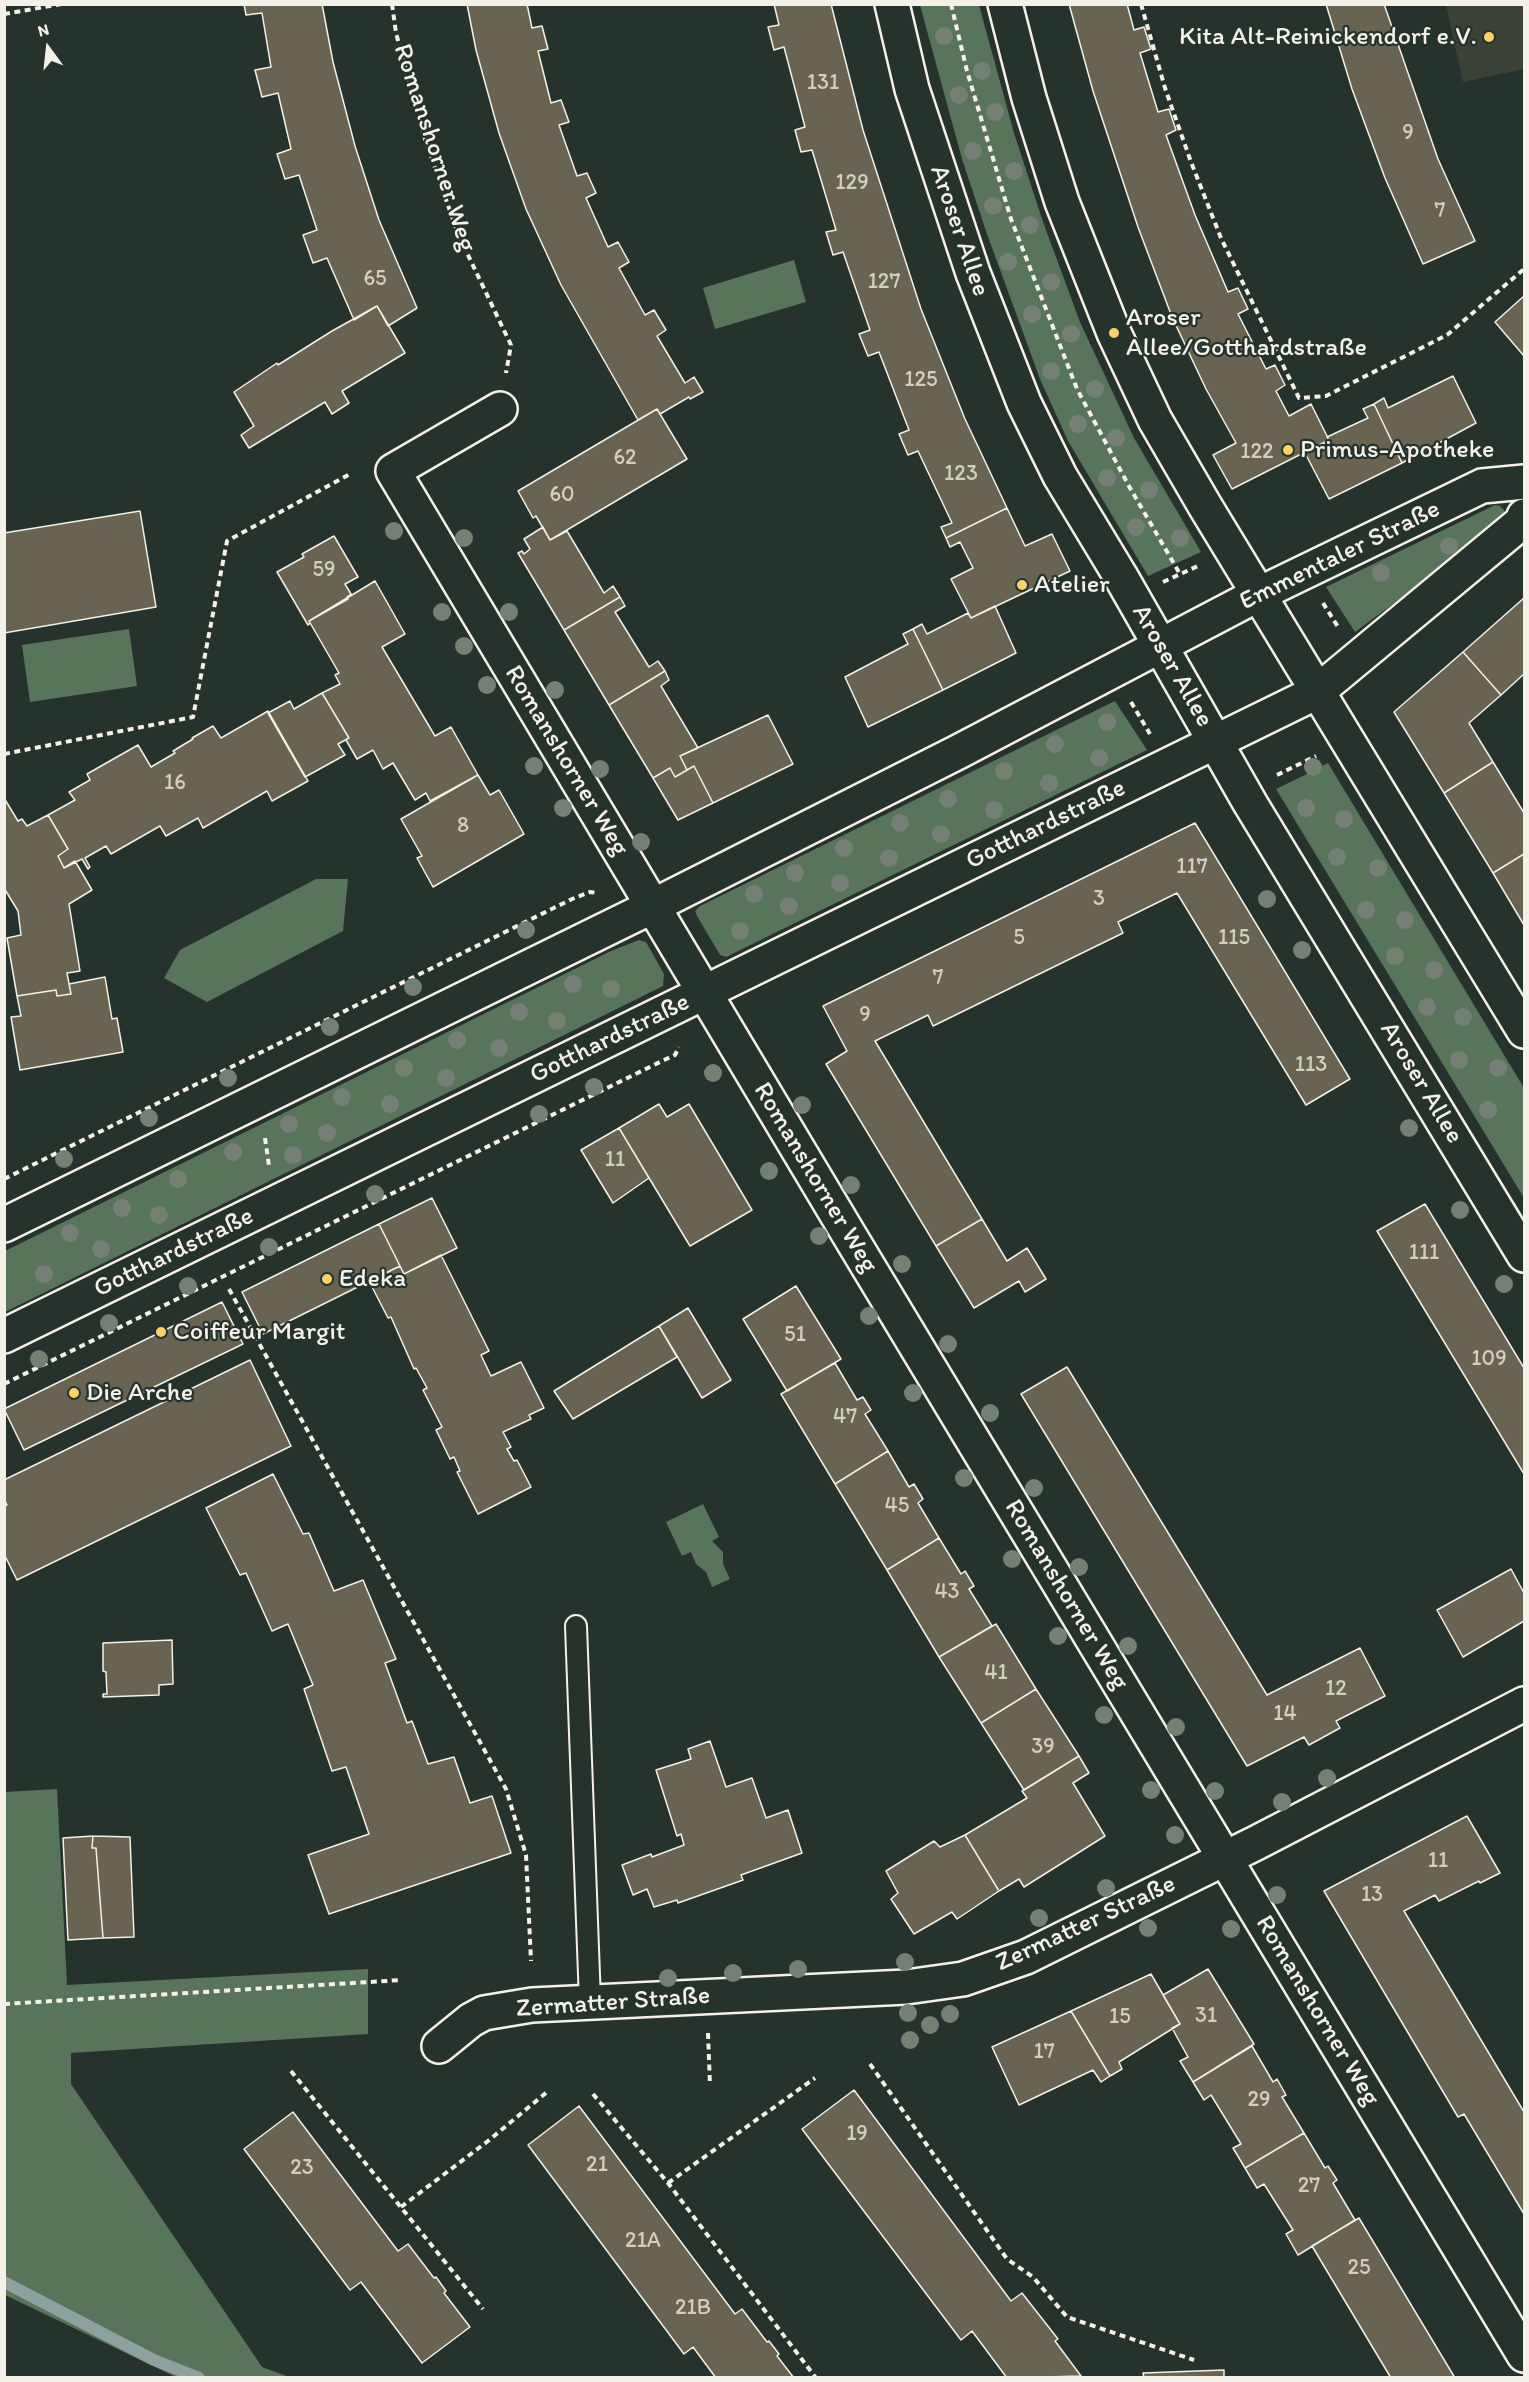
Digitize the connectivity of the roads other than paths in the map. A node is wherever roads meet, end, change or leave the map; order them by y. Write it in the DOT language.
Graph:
graph roads {
  1 [pos="892,4"];
  2 [pos="1005,4"];
  3 [pos="500,409"];
  4 [pos="1524,482"];
  5 [pos="1524,516"];
  6 [pos="1259,594"];
  7 [pos="1161,647"];
  8 [pos="1317,692"];
  9 [pos="1216,743"];
  10 [pos="653,906"];
  11 [pos="704,992"];
  12 [pos="1524,1031"];
  13 [pos="4,1225"];
  14 [pos="1524,1254"];
  15 [pos="4,1336"];
  16 [pos="576,1626"];
  17 [pos="1524,1704"];
  18 [pos="1224,1858"];
  19 [pos="590,2002"];
  20 [pos="439,2046"];
  21 [pos="1524,2355"];
  1 -- 7 [label="main road, Aroser Allee"];
  2 -- 6 [label="main road"];
  3 -- 10 [label="main road, Romanshorner Weg"];
  4 -- 6 [label="main road, Emmentaler Straße"];
  5 -- 8 [label="main road"];
  6 -- 7 [label="main road, Emmentaler Straße"];
  6 -- 8 [label="main road"];
  7 -- 9 [label="main road, Aroser Allee"];
  7 -- 10 [label="main road"];
  8 -- 9 [label="main road"];
  8 -- 12 [label="main road"];
  9 -- 11 [label="main road, Gotthardstraße"];
  9 -- 14 [label="main road, Aroser Allee"];
  10 -- 11 [label="main road, Romanshorner Weg"];
  10 -- 13 [label="main road"];
  11 -- 15 [label="main road, Gotthardstraße"];
  11 -- 18 [label="main road, Romanshorner Weg"];
  16 -- 19 [label="lane"];
  17 -- 18 [label="main road, Zermatter Straße"];
  18 -- 19 [label="main road, Zermatter Straße"];
  18 -- 21 [label="main road, Romanshorner Weg"];
  19 -- 20 [label="main road, Zermatter Straße"];
}
